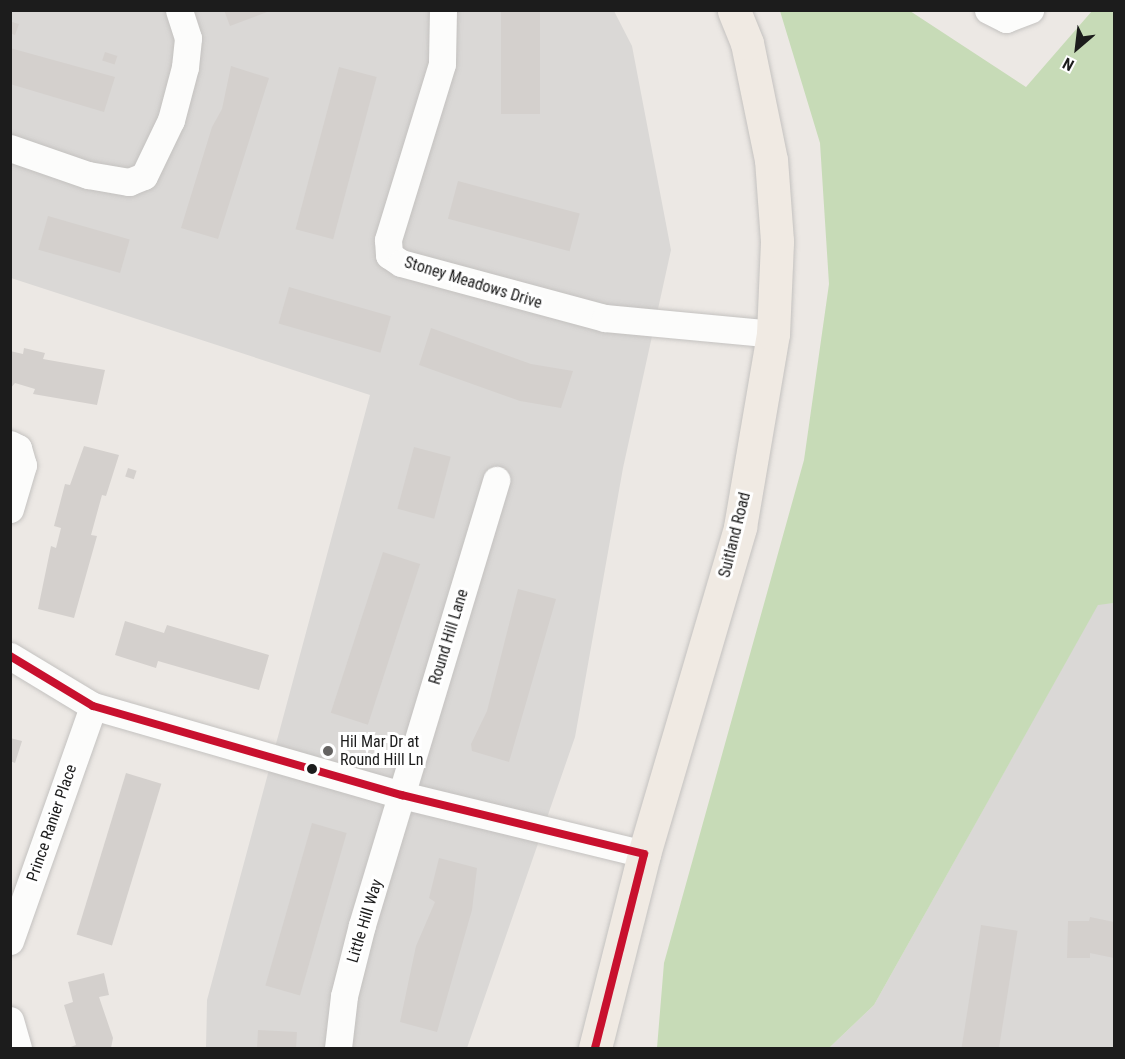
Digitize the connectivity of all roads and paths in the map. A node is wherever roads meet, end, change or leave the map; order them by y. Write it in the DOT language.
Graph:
graph roads {
  1 [pos="179,10"];
  2 [pos="443,10"];
  3 [pos="734,10"];
  4 [pos="988,10"];
  5 [pos="1030,10"];
  6 [pos="10,148"];
  7 [pos="773,334"];
  8 [pos="10,444"];
  9 [pos="496,480"];
  10 [pos="10,508"];
  11 [pos="10,656"];
  12 [pos="93,706"];
  13 [pos="402,795"];
  14 [pos="644,854"];
  15 [pos="10,941"];
  16 [pos="10,1020"];
  17 [pos="18,1048"];
  18 [pos="338,1048"];
  19 [pos="595,1048"];
  1 -- 6 [label="street"];
  2 -- 7 [label="street, Stoney Meadows Drive"];
  3 -- 7 [label="main road, Suitland Road"];
  4 -- 5 [label="street"];
  7 -- 14 [label="main road, Suitland Road"];
  8 -- 10 [label="street"];
  9 -- 13 [label="street, Round Hill Lane"];
  11 -- 12 [label="street"];
  12 -- 13 [label="street"];
  12 -- 15 [label="street, Prince Ranier Place"];
  13 -- 14 [label="street"];
  13 -- 18 [label="street, Little Hill Way"];
  14 -- 19 [label="main road, Suitland Road"];
  16 -- 17 [label="street"];
}
